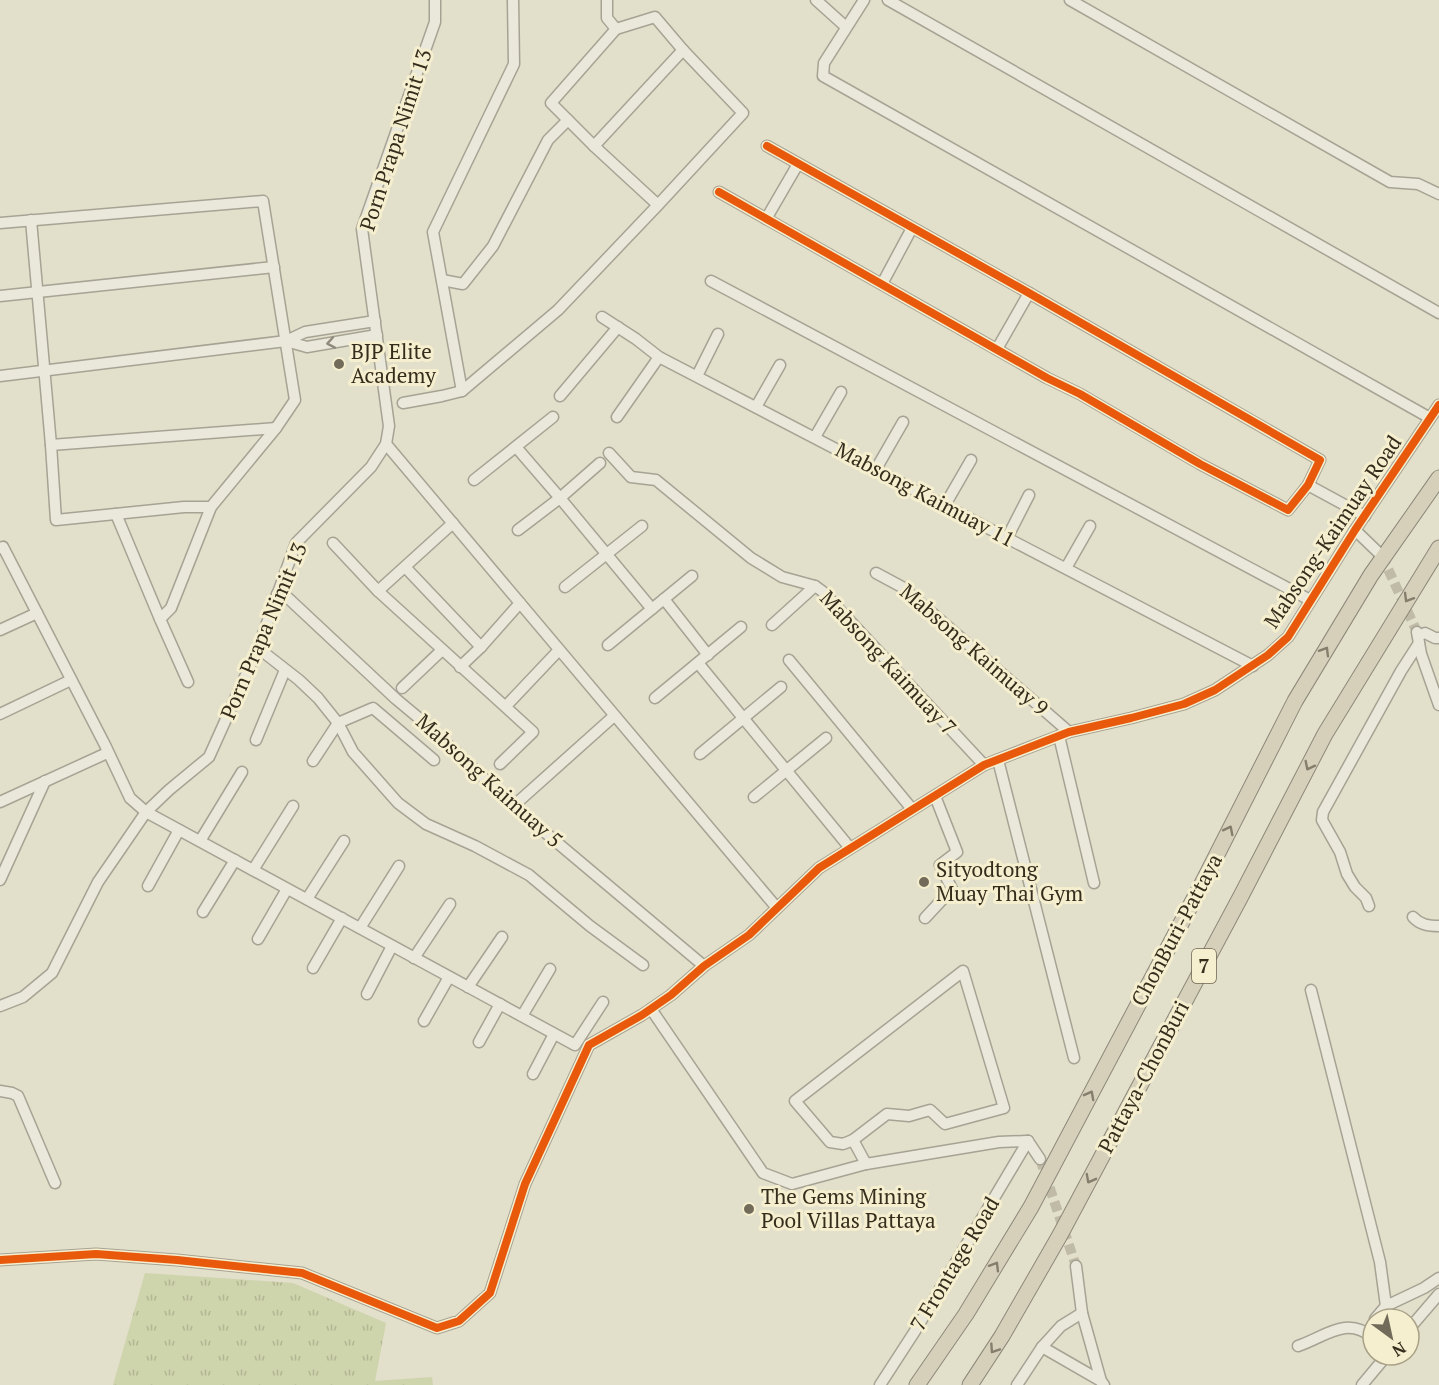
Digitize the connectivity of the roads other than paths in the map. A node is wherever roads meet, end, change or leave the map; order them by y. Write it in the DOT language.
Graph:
graph roads {
  1 [pos="435,0"];
  2 [pos="513,0"];
  3 [pos="607,0"];
  4 [pos="816,0"];
  5 [pos="864,0"];
  6 [pos="888,0"];
  7 [pos="1070,0"];
  8 [pos="846,27"];
  9 [pos="616,29"];
  10 [pos="683,50"];
  11 [pos="568,120"];
  12 [pos="594,146"];
  13 [pos="766,146"];
  14 [pos="798,164"];
  15 [pos="719,192"];
  16 [pos="1439,195"];
  17 [pos="658,205"];
  18 [pos="766,219"];
  19 [pos="31,220"];
  20 [pos="0,223"];
  21 [pos="912,228"];
  22 [pos="274,267"];
  23 [pos="442,280"];
  24 [pos="711,281"];
  25 [pos="882,284"];
  26 [pos="37,292"];
  27 [pos="1029,293"];
  28 [pos="0,296"];
  29 [pos="1439,313"];
  30 [pos="602,317"];
  31 [pos="375,321"];
  32 [pos="618,327"];
  33 [pos="718,334"];
  34 [pos="377,335"];
  35 [pos="286,341"];
  36 [pos="997,349"];
  37 [pos="659,357"];
  38 [pos="780,365"];
  39 [pos="45,371"];
  40 [pos="0,376"];
  41 [pos="697,376"];
  42 [pos="462,391"];
  43 [pos="841,392"];
  44 [pos="560,396"];
  45 [pos="403,403"];
  46 [pos="1439,405"];
  47 [pos="756,407"];
  48 [pos="553,417"];
  49 [pos="617,417"];
  50 [pos="1430,418"];
  51 [pos="903,422"];
  52 [pos="276,428"];
  53 [pos="815,437"];
  54 [pos="386,444"];
  55 [pos="51,445"];
  56 [pos="516,447"];
  57 [pos="609,453"];
  58 [pos="971,460"];
  59 [pos="600,462"];
  60 [pos="876,469"];
  61 [pos="1439,478"];
  62 [pos="474,480"];
  63 [pos="1308,485"];
  64 [pos="1029,495"];
  65 [pos="560,498"];
  66 [pos="945,505"];
  67 [pos="211,507"];
  68 [pos="116,514"];
  69 [pos="1365,516"];
  70 [pos="453,524"];
  71 [pos="642,525"];
  72 [pos="1090,526"];
  73 [pos="518,530"];
  74 [pos="1355,530"];
  75 [pos="1007,537"];
  76 [pos="333,543"];
  77 [pos="0,548"];
  78 [pos="1439,548"];
  79 [pos="606,554"];
  80 [pos="1382,556"];
  81 [pos="405,567"];
  82 [pos="1066,568"];
  83 [pos="876,573"];
  84 [pos="692,576"];
  85 [pos="815,586"];
  86 [pos="565,587"];
  87 [pos="378,591"];
  88 [pos="277,594"];
  89 [pos="664,599"];
  90 [pos="1310,600"];
  91 [pos="520,603"];
  92 [pos="652,609"];
  93 [pos="37,613"];
  94 [pos="160,619"];
  95 [pos="772,625"];
  96 [pos="741,627"];
  97 [pos="0,630"];
  98 [pos="1418,637"];
  99 [pos="1439,638"];
  100 [pos="608,645"];
  101 [pos="481,647"];
  102 [pos="258,648"];
  103 [pos="559,650"];
  104 [pos="442,651"];
  105 [pos="708,655"];
  106 [pos="789,660"];
  107 [pos="698,663"];
  108 [pos="1253,666"];
  109 [pos="460,667"];
  110 [pos="285,670"];
  111 [pos="71,680"];
  112 [pos="188,682"];
  113 [pos="781,687"];
  114 [pos="402,688"];
  115 [pos="655,698"];
  116 [pos="1439,705"];
  117 [pos="506,706"];
  118 [pos="0,714"];
  119 [pos="614,716"];
  120 [pos="743,718"];
  121 [pos="338,723"];
  122 [pos="1064,734"];
  123 [pos="826,738"];
  124 [pos="255,740"];
  125 [pos="107,753"];
  126 [pos="700,754"];
  127 [pos="434,760"];
  128 [pos="998,760"];
  129 [pos="313,761"];
  130 [pos="500,764"];
  131 [pos="984,765"];
  132 [pos="786,770"];
  133 [pos="242,772"];
  134 [pos="45,781"];
  135 [pos="935,796"];
  136 [pos="754,797"];
  137 [pos="519,801"];
  138 [pos="0,802"];
  139 [pos="293,806"];
  140 [pos="912,809"];
  141 [pos="146,812"];
  142 [pos="179,830"];
  143 [pos="200,841"];
  144 [pos="344,841"];
  145 [pos="850,848"];
  146 [pos="235,860"];
  147 [pos="399,866"];
  148 [pos="253,870"];
  149 [pos="0,880"];
  150 [pos="1095,883"];
  151 [pos="148,886"];
  152 [pos="287,888"];
  153 [pos="307,899"];
  154 [pos="450,904"];
  155 [pos="1369,906"];
  156 [pos="777,909"];
  157 [pos="203,912"];
  158 [pos="1413,917"];
  159 [pos="342,918"];
  160 [pos="924,918"];
  161 [pos="1439,926"];
  162 [pos="360,928"];
  163 [pos="502,937"];
  164 [pos="258,939"];
  165 [pos="392,946"];
  166 [pos="414,958"];
  167 [pos="643,965"];
  168 [pos="704,966"];
  169 [pos="313,968"];
  170 [pos="550,969"];
  171 [pos="449,976"];
  172 [pos="468,987"];
  173 [pos="1311,990"];
  174 [pos="367,994"];
  175 [pos="603,1002"];
  176 [pos="500,1004"];
  177 [pos="0,1006"];
  178 [pos="651,1009"];
  179 [pos="522,1016"];
  180 [pos="424,1020"];
  181 [pos="554,1034"];
  182 [pos="479,1042"];
  183 [pos="1074,1058"];
  184 [pos="534,1074"];
  185 [pos="0,1091"];
  186 [pos="853,1140"];
  187 [pos="1028,1141"];
  188 [pos="1041,1159"];
  189 [pos="866,1164"];
  190 [pos="55,1183"];
  191 [pos="0,1260"];
  192 [pos="1076,1266"];
  193 [pos="1439,1278"];
  194 [pos="1439,1294"];
  195 [pos="1386,1306"];
  196 [pos="1082,1313"];
  197 [pos="1421,1315"];
  198 [pos="1361,1331"];
  199 [pos="1298,1346"];
  200 [pos="1042,1347"];
  201 [pos="1377,1367"];
  202 [pos="1102,1383"];
  203 [pos="880,1385"];
  204 [pos="917,1385"];
  205 [pos="970,1385"];
  206 [pos="1017,1385"];
  207 [pos="1362,1385"];
  1 -- 31 [label="street, Porn Prapa Nimit 13"];
  2 -- 23 [label="street"];
  3 -- 9 [label="street"];
  4 -- 8 [label="street"];
  5 -- 8 [label="street"];
  6 -- 29 [label="street"];
  7 -- 16 [label="street"];
  8 -- 50 [label="street"];
  9 -- 10 [label="street"];
  9 -- 11 [label="street"];
  10 -- 12 [label="street"];
  10 -- 17 [label="street"];
  11 -- 12 [label="street"];
  11 -- 23 [label="street"];
  12 -- 17 [label="street"];
  13 -- 14 [label="street"];
  14 -- 18 [label="street"];
  14 -- 21 [label="street"];
  15 -- 18 [label="street"];
  17 -- 42 [label="street"];
  18 -- 25 [label="street"];
  19 -- 20 [label="street"];
  19 -- 22 [label="street"];
  19 -- 26 [label="street"];
  21 -- 25 [label="street"];
  21 -- 27 [label="street"];
  22 -- 26 [label="street"];
  22 -- 35 [label="street"];
  23 -- 42 [label="street"];
  24 -- 90 [label="street"];
  25 -- 36 [label="street"];
  26 -- 28 [label="street"];
  26 -- 39 [label="street"];
  27 -- 36 [label="street"];
  27 -- 63 [label="street"];
  30 -- 32 [label="street, Mabsong Kaimuay 11"];
  31 -- 34 [label="street, Porn Prapa Nimit 13"];
  31 -- 35 [label="street"];
  32 -- 37 [label="street, Mabsong Kaimuay 11"];
  32 -- 44 [label="street"];
  33 -- 41 [label="street"];
  34 -- 35 [label="street, one-way"];
  34 -- 54 [label="street, Porn Prapa Nimit 13"];
  35 -- 39 [label="street"];
  35 -- 52 [label="street"];
  36 -- 63 [label="street"];
  37 -- 41 [label="street, Mabsong Kaimuay 11"];
  37 -- 49 [label="street"];
  38 -- 47 [label="street"];
  39 -- 40 [label="street"];
  39 -- 55 [label="street"];
  41 -- 47 [label="street, Mabsong Kaimuay 11"];
  42 -- 45 [label="street"];
  43 -- 53 [label="street"];
  46 -- 50 [label="street, Mabsong-Kaimuay Road"];
  47 -- 53 [label="street, Mabsong Kaimuay 11"];
  48 -- 56 [label="street"];
  50 -- 69 [label="street, Mabsong-Kaimuay Road"];
  51 -- 60 [label="street"];
  52 -- 55 [label="street"];
  52 -- 67 [label="street"];
  53 -- 60 [label="street, Mabsong Kaimuay 11"];
  54 -- 70 [label="street"];
  54 -- 88 [label="street, Porn Prapa Nimit 13"];
  55 -- 68 [label="street"];
  56 -- 62 [label="street"];
  56 -- 65 [label="street"];
  57 -- 85 [label="street, Mabsong Kaimuay 7"];
  58 -- 66 [label="street"];
  59 -- 65 [label="street"];
  60 -- 66 [label="street, Mabsong Kaimuay 11"];
  204 -- 61 [label="highway, ChonBuri-Pattaya / 7, one-way"];
  63 -- 69 [label="street"];
  64 -- 75 [label="street"];
  65 -- 73 [label="street"];
  65 -- 79 [label="street"];
  66 -- 75 [label="street, Mabsong Kaimuay 11"];
  67 -- 68 [label="street"];
  67 -- 94 [label="street"];
  68 -- 94 [label="street"];
  69 -- 74 [label="street, Mabsong-Kaimuay Road"];
  70 -- 81 [label="street"];
  70 -- 91 [label="street"];
  71 -- 79 [label="street"];
  72 -- 82 [label="street"];
  74 -- 80 [label="street"];
  74 -- 90 [label="street, Mabsong-Kaimuay Road"];
  75 -- 82 [label="street, Mabsong Kaimuay 11"];
  76 -- 87 [label="street"];
  77 -- 93 [label="street"];
  78 -- 205 [label="highway, Pattaya-ChonBuri / 7, one-way"];
  79 -- 86 [label="street"];
  79 -- 92 [label="street"];
  81 -- 87 [label="street"];
  81 -- 101 [label="street"];
  82 -- 108 [label="street, Mabsong Kaimuay 11"];
  83 -- 122 [label="street, Mabsong Kaimuay 9"];
  84 -- 89 [label="street"];
  85 -- 95 [label="street"];
  85 -- 131 [label="street, Mabsong Kaimuay 7"];
  87 -- 104 [label="street"];
  88 -- 102 [label="street, Porn Prapa Nimit 13"];
  88 -- 168 [label="street, Mabsong Kaimuay 5"];
  89 -- 92 [label="street"];
  89 -- 105 [label="street"];
  90 -- 108 [label="street, Mabsong-Kaimuay Road"];
  91 -- 101 [label="street"];
  91 -- 103 [label="street"];
  92 -- 100 [label="street"];
  93 -- 97 [label="street"];
  93 -- 111 [label="street"];
  94 -- 112 [label="street"];
  96 -- 105 [label="street"];
  98 -- 99 [label="street"];
  98 -- 116 [label="street"];
  98 -- 155 [label="street"];
  101 -- 109 [label="street"];
  102 -- 110 [label="street"];
  102 -- 141 [label="street, Porn Prapa Nimit 13"];
  103 -- 117 [label="street"];
  103 -- 119 [label="street"];
  104 -- 109 [label="street"];
  104 -- 114 [label="street"];
  105 -- 107 [label="street"];
  106 -- 140 [label="street"];
  107 -- 115 [label="street"];
  107 -- 120 [label="street"];
  108 -- 122 [label="street, Mabsong-Kaimuay Road"];
  109 -- 117 [label="street"];
  110 -- 121 [label="street"];
  110 -- 124 [label="street"];
  111 -- 118 [label="street"];
  111 -- 125 [label="street"];
  113 -- 120 [label="street"];
  117 -- 130 [label="street"];
  119 -- 137 [label="street"];
  119 -- 156 [label="street"];
  120 -- 126 [label="street"];
  120 -- 132 [label="street"];
  121 -- 127 [label="street"];
  121 -- 129 [label="street"];
  121 -- 167 [label="street"];
  122 -- 128 [label="street, Mabsong-Kaimuay Road"];
  122 -- 150 [label="street"];
  123 -- 132 [label="street"];
  125 -- 134 [label="street"];
  125 -- 141 [label="street"];
  128 -- 131 [label="street, Mabsong-Kaimuay Road"];
  128 -- 183 [label="street"];
  131 -- 135 [label="street, Mabsong-Kaimuay Road"];
  132 -- 136 [label="street"];
  132 -- 145 [label="street"];
  133 -- 143 [label="street"];
  134 -- 138 [label="street"];
  134 -- 149 [label="street"];
  135 -- 140 [label="street, Mabsong-Kaimuay Road"];
  135 -- 160 [label="street"];
  139 -- 148 [label="street"];
  140 -- 145 [label="street, Mabsong-Kaimuay Road"];
  141 -- 142 [label="street"];
  141 -- 177 [label="street, Porn Prapa Nimit 13"];
  142 -- 143 [label="street"];
  142 -- 151 [label="street"];
  143 -- 146 [label="street"];
  144 -- 153 [label="street"];
  145 -- 156 [label="street, Mabsong-Kaimuay Road"];
  146 -- 148 [label="street"];
  146 -- 157 [label="street"];
  147 -- 162 [label="street"];
  148 -- 152 [label="street"];
  152 -- 153 [label="street"];
  152 -- 164 [label="street"];
  153 -- 159 [label="street"];
  154 -- 166 [label="street"];
  156 -- 168 [label="street, Mabsong-Kaimuay Road"];
  158 -- 161 [label="street"];
  159 -- 162 [label="street"];
  159 -- 169 [label="street"];
  162 -- 165 [label="street"];
  163 -- 172 [label="street"];
  165 -- 166 [label="street"];
  165 -- 174 [label="street"];
  166 -- 171 [label="street"];
  168 -- 178 [label="street, Mabsong-Kaimuay Road"];
  170 -- 179 [label="street"];
  171 -- 172 [label="street"];
  171 -- 180 [label="street"];
  172 -- 176 [label="street"];
  173 -- 195 [label="street"];
  175 -- 181 [label="street"];
  176 -- 179 [label="street"];
  176 -- 182 [label="street"];
  178 -- 189 [label="street"];
  178 -- 191 [label="street, Mabsong-Kaimuay Road"];
  179 -- 181 [label="street"];
  181 -- 184 [label="street"];
  185 -- 190 [label="street"];
  186 -- 186 [label="street"];
  186 -- 189 [label="street"];
  187 -- 188 [label="street"];
  187 -- 189 [label="street"];
  187 -- 203 [label="street, 7 Frontage Road"];
  192 -- 196 [label="street"];
  193 -- 195 [label="street"];
  194 -- 197 [label="street"];
  196 -- 200 [label="street"];
  196 -- 202 [label="street"];
  198 -- 199 [label="street"];
  200 -- 202 [label="street"];
  200 -- 206 [label="street"];
  201 -- 207 [label="street"];
}
